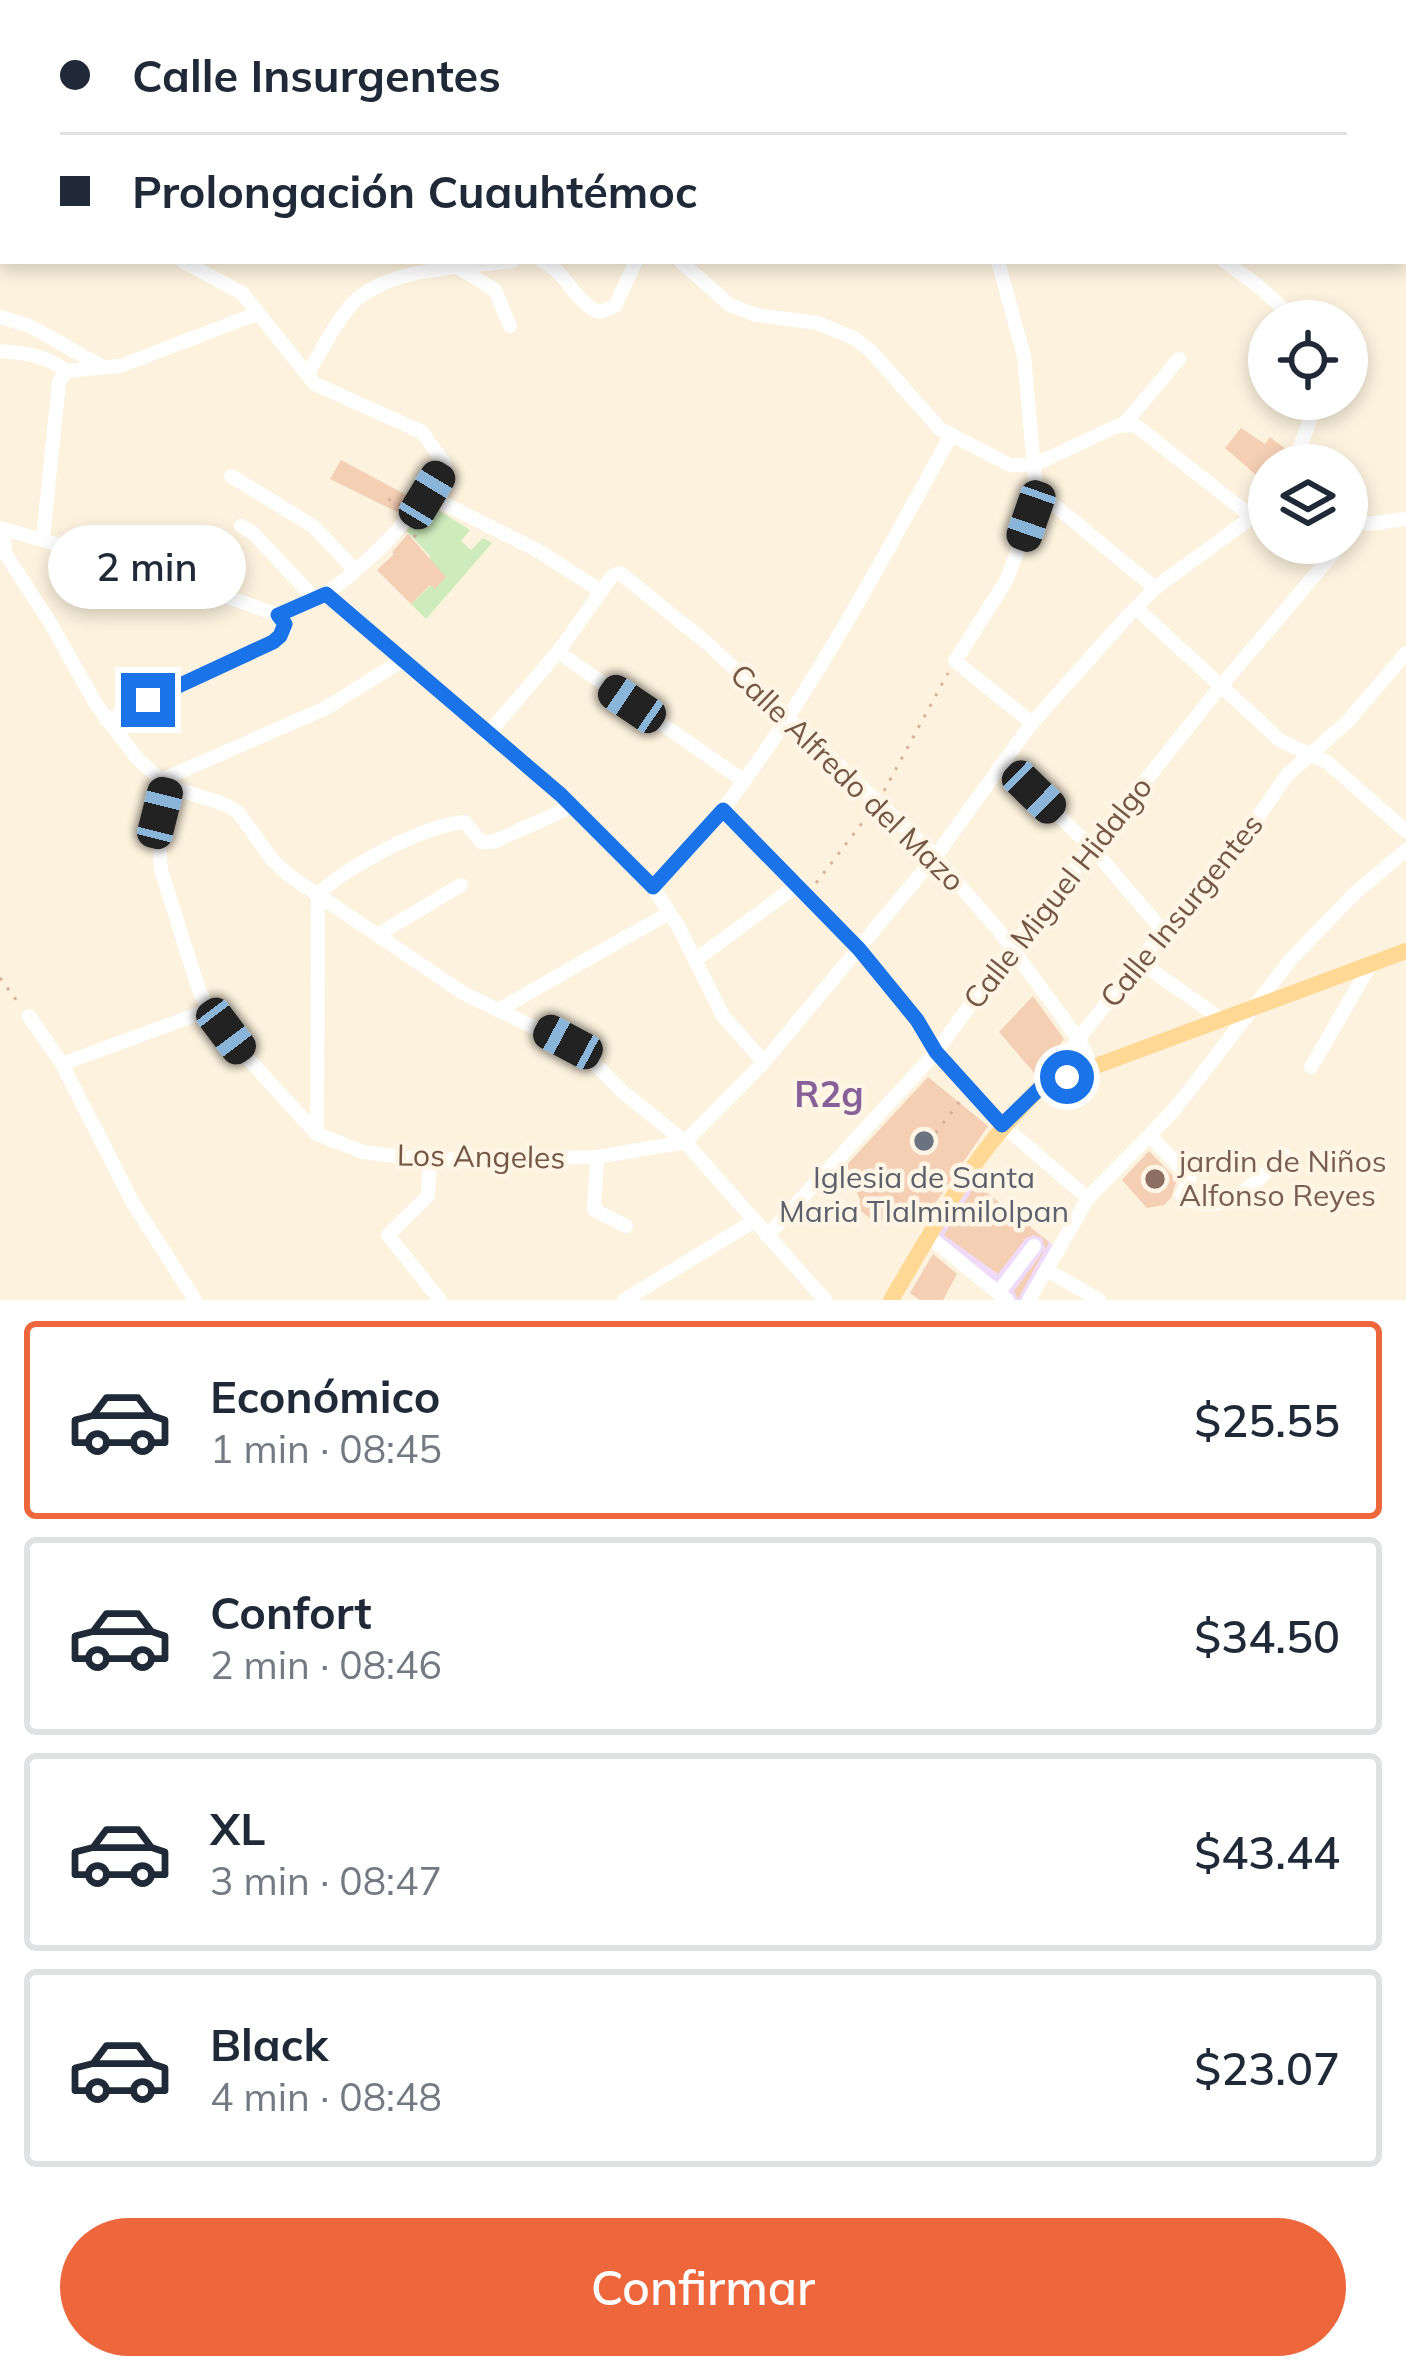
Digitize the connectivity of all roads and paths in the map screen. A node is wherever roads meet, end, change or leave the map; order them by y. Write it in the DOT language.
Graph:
graph roads {
  1 [pos="188,264"];
  2 [pos="494,264"];
  3 [pos="548,264"];
  4 [pos="635,264"];
  5 [pos="683,264"];
  6 [pos="999,264"];
  7 [pos="1228,264"];
  8 [pos="461,269"];
  9 [pos="1271,300"];
  10 [pos="256,314"];
  11 [pos="0,316"];
  12 [pos="510,326"];
  13 [pos="0,351"];
  14 [pos="1179,359"];
  15 [pos="103,367"];
  16 [pos="66,371"];
  17 [pos="307,375"];
  18 [pos="1124,424"];
  19 [pos="950,436"];
  20 [pos="1034,465"];
  21 [pos="231,476"];
  22 [pos="1036,490"];
  23 [pos="427,495"];
  24 [pos="444,502"];
  25 [pos="1248,514"];
  26 [pos="1248,520"];
  27 [pos="1368,520"];
  28 [pos="1406,520"];
  29 [pos="241,526"];
  30 [pos="1,528"];
  31 [pos="414,537"];
  32 [pos="43,538"];
  33 [pos="1324,564"];
  34 [pos="354,568"];
  35 [pos="1155,588"];
  36 [pos="602,591"];
  37 [pos="320,596"];
  38 [pos="1136,608"];
  39 [pos="278,615"];
  40 [pos="558,652"];
  41 [pos="1406,653"];
  42 [pos="401,661"];
  43 [pos="955,661"];
  44 [pos="1221,686"];
  45 [pos="786,718"];
  46 [pos="106,719"];
  47 [pos="1032,723"];
  48 [pos="487,735"];
  49 [pos="1309,754"];
  50 [pos="1005,764"];
  51 [pos="744,781"];
  52 [pos="163,784"];
  53 [pos="878,802"];
  54 [pos="573,806"];
  55 [pos="723,810"];
  56 [pos="1406,831"];
  57 [pos="1093,849"];
  58 [pos="1406,850"];
  59 [pos="935,857"];
  60 [pos="461,886"];
  61 [pos="653,887"];
  62 [pos="803,889"];
  63 [pos="317,895"];
  64 [pos="669,913"];
  65 [pos="1162,931"];
  66 [pos="379,934"];
  67 [pos="859,949"];
  68 [pos="1011,949"];
  69 [pos="1406,951"];
  70 [pos="695,960"];
  71 [pos="1140,962"];
  72 [pos="1371,964"];
  73 [pos="0,978"];
  74 [pos="209,1010"];
  75 [pos="498,1010"];
  76 [pos="1249,1010"];
  77 [pos="28,1016"];
  78 [pos="1221,1019"];
  79 [pos="1079,1040"];
  80 [pos="936,1052"];
  81 [pos="764,1062"];
  82 [pos="62,1064"];
  83 [pos="1093,1067"];
  84 [pos="1311,1067"];
  85 [pos="1042,1086"];
  86 [pos="970,1089"];
  87 [pos="1002,1125"];
  88 [pos="317,1134"];
  89 [pos="1151,1136"];
  90 [pos="685,1142"];
  91 [pos="921,1152"];
  92 [pos="1284,1155"];
  93 [pos="597,1157"];
  94 [pos="430,1160"];
  95 [pos="1088,1198"];
  96 [pos="754,1221"];
  97 [pos="626,1226"];
  98 [pos="927,1235"];
  99 [pos="767,1236"];
  100 [pos="1034,1246"];
  101 [pos="1047,1270"];
  102 [pos="1002,1296"];
  103 [pos="195,1300"];
  104 [pos="440,1300"];
  105 [pos="624,1300"];
  106 [pos="825,1300"];
  107 [pos="891,1300"];
  108 [pos="1029,1300"];
  109 [pos="1099,1300"];
  1 -- 10 [label="street"];
  2 -- 8 [label="street"];
  3 -- 4 [label="street"];
  5 -- 19 [label="street"];
  6 -- 20 [label="street"];
  7 -- 9 [label="street"];
  8 -- 12 [label="street"];
  8 -- 17 [label="street"];
  10 -- 15 [label="street"];
  10 -- 17 [label="street"];
  11 -- 15 [label="street"];
  13 -- 16 [label="street"];
  14 -- 18 [label="street"];
  15 -- 16 [label="street"];
  16 -- 32 [label="street"];
  17 -- 23 [label="street"];
  18 -- 20 [label="street"];
  18 -- 25 [label="street"];
  19 -- 20 [label="street"];
  19 -- 45 [label="street"];
  20 -- 22 [label="street"];
  21 -- 34 [label="street"];
  22 -- 35 [label="street"];
  22 -- 43 [label="street"];
  23 -- 24 [label="street"];
  23 -- 34 [label="street"];
  24 -- 31 [label="path"];
  24 -- 36 [label="street"];
  26 -- 35 [label="street"];
  27 -- 28 [label="street"];
  29 -- 37 [label="street"];
  30 -- 32 [label="street"];
  30 -- 46 [label="street"];
  32 -- 39 [label="street"];
  33 -- 44 [label="street, Calle Miguel Hidalgo"];
  34 -- 37 [label="street"];
  35 -- 38 [label="street"];
  36 -- 40 [label="street"];
  36 -- 45 [label="street, Calle Alfredo del Mazo"];
  37 -- 39 [label="street"];
  37 -- 42 [label="street"];
  38 -- 44 [label="street"];
  38 -- 47 [label="street"];
  39 -- 46 [label="street"];
  40 -- 48 [label="street"];
  40 -- 51 [label="street"];
  41 -- 49 [label="street, Calle Insurgentes"];
  42 -- 48 [label="street"];
  42 -- 52 [label="street"];
  43 -- 47 [label="street"];
  43 -- 53 [label="path"];
  44 -- 49 [label="street"];
  44 -- 57 [label="street, Calle Miguel Hidalgo"];
  45 -- 51 [label="street"];
  45 -- 53 [label="street, Calle Alfredo del Mazo"];
  46 -- 52 [label="street"];
  47 -- 50 [label="street"];
  48 -- 54 [label="street"];
  49 -- 56 [label="street"];
  49 -- 65 [label="street, Calle Insurgentes"];
  50 -- 57 [label="street"];
  50 -- 59 [label="street"];
  51 -- 55 [label="street"];
  52 -- 63 [label="street"];
  52 -- 74 [label="street, Los Angeles"];
  53 -- 59 [label="street, Calle Alfredo del Mazo"];
  53 -- 62 [label="path"];
  54 -- 61 [label="street"];
  54 -- 63 [label="street"];
  55 -- 61 [label="street"];
  55 -- 62 [label="street"];
  57 -- 65 [label="street"];
  57 -- 68 [label="street, Calle Miguel Hidalgo"];
  58 -- 76 [label="street"];
  59 -- 67 [label="street"];
  59 -- 68 [label="street, Calle Alfredo del Mazo"];
  60 -- 66 [label="street"];
  61 -- 64 [label="street"];
  62 -- 67 [label="street"];
  62 -- 70 [label="street"];
  63 -- 66 [label="street"];
  63 -- 88 [label="street"];
  64 -- 70 [label="street"];
  64 -- 75 [label="street"];
  65 -- 71 [label="street, Calle Insurgentes"];
  66 -- 75 [label="street"];
  67 -- 80 [label="street"];
  67 -- 81 [label="street"];
  68 -- 79 [label="street, Calle Alfredo del Mazo"];
  68 -- 80 [label="street, Calle Miguel Hidalgo"];
  69 -- 72 [label="main road"];
  70 -- 81 [label="street"];
  71 -- 78 [label="street"];
  71 -- 79 [label="street, Calle Insurgentes"];
  72 -- 76 [label="main road"];
  72 -- 84 [label="street"];
  73 -- 77 [label="path"];
  74 -- 82 [label="street"];
  74 -- 88 [label="street, Los Angeles"];
  75 -- 90 [label="street"];
  76 -- 78 [label="main road"];
  76 -- 89 [label="street"];
  77 -- 82 [label="street"];
  78 -- 83 [label="main road"];
  79 -- 83 [label="street, Calle Alfredo del Mazo"];
  79 -- 85 [label="street, Calle Insurgentes"];
  80 -- 86 [label="street"];
  80 -- 99 [label="street, Calle Miguel Hidalgo"];
  81 -- 90 [label="street"];
  82 -- 103 [label="street"];
  83 -- 85 [label="main road"];
  85 -- 87 [label="main road, Calle Insurgentes"];
  86 -- 87 [label="street"];
  86 -- 91 [label="path"];
  87 -- 95 [label="street"];
  87 -- 98 [label="main road, Calle Insurgentes"];
  88 -- 94 [label="street, Los Angeles"];
  89 -- 92 [label="street"];
  89 -- 95 [label="street"];
  90 -- 93 [label="street, Los Angeles"];
  90 -- 96 [label="street"];
  93 -- 94 [label="street, Los Angeles"];
  93 -- 97 [label="street"];
  94 -- 104 [label="street"];
  95 -- 101 [label="street"];
  96 -- 99 [label="street"];
  96 -- 105 [label="street"];
  98 -- 102 [label="street"];
  98 -- 107 [label="main road, Calle Insurgentes"];
  99 -- 106 [label="street"];
  100 -- 102 [label="street"];
  101 -- 108 [label="street"];
  101 -- 109 [label="street"];
}
